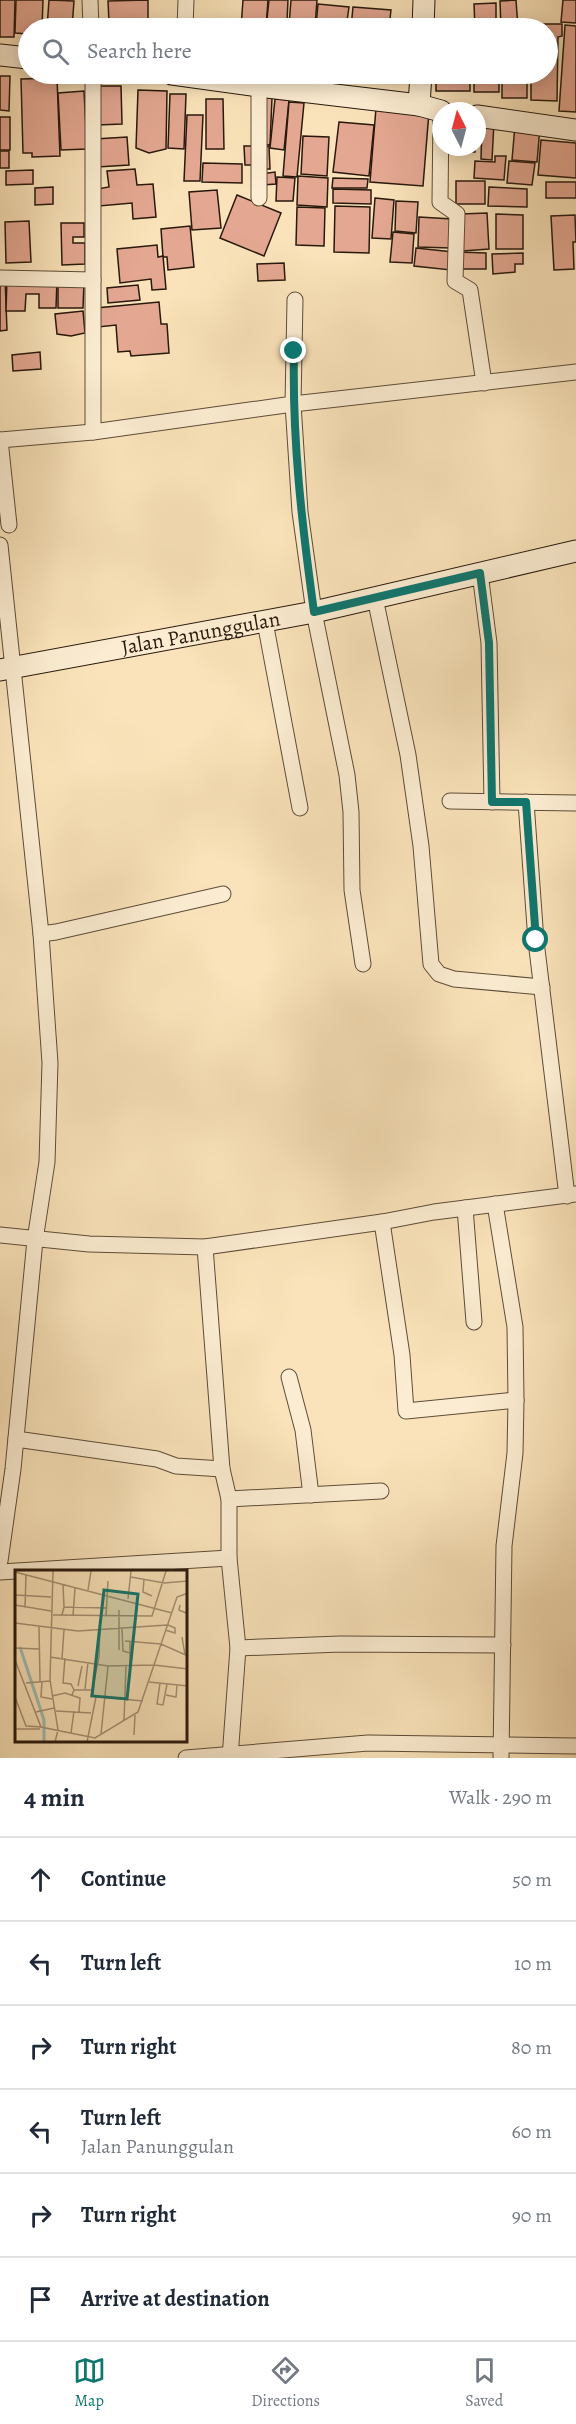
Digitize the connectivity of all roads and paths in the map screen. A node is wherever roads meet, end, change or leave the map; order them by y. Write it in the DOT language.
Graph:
graph roads {
  1 [pos="90,0"];
  2 [pos="186,0"];
  3 [pos="424,0"];
  4 [pos="91,18"];
  5 [pos="185,18"];
  6 [pos="423,18"];
  7 [pos="0,55"];
  8 [pos="18,57"];
  9 [pos="93,84"];
  10 [pos="246,84"];
  11 [pos="420,84"];
  12 [pos="259,86"];
  13 [pos="419,105"];
  14 [pos="432,109"];
  15 [pos="486,117"];
  16 [pos="576,130"];
  17 [pos="441,156"];
  18 [pos="259,198"];
  19 [pos="0,278"];
  20 [pos="93,280"];
  21 [pos="295,300"];
  22 [pos="576,372"];
  23 [pos="484,383"];
  24 [pos="293,404"];
  25 [pos="93,432"];
  26 [pos="0,440"];
  27 [pos="9,525"];
  28 [pos="0,545"];
  29 [pos="576,551"];
  30 [pos="480,573"];
  31 [pos="375,598"];
  32 [pos="314,612"];
  33 [pos="265,622"];
  34 [pos="6,669"];
  35 [pos="450,801"];
  36 [pos="492,802"];
  37 [pos="526,802"];
  38 [pos="576,803"];
  39 [pos="300,808"];
  40 [pos="223,894"];
  41 [pos="40,934"];
  42 [pos="363,964"];
  43 [pos="542,987"];
  44 [pos="571,1195"];
  45 [pos="495,1204"];
  46 [pos="465,1208"];
  47 [pos="382,1222"];
  48 [pos="0,1235"];
  49 [pos="35,1240"];
  50 [pos="205,1247"];
  51 [pos="474,1322"];
  52 [pos="289,1377"];
  53 [pos="516,1400"];
  54 [pos="16,1439"];
  55 [pos="7,1467"];
  56 [pos="222,1469"];
  57 [pos="381,1491"];
  58 [pos="311,1495"];
  59 [pos="229,1499"];
  60 [pos="1,1553"];
  61 [pos="229,1558"];
  62 [pos="33,1570"];
  63 [pos="15,1571"];
  64 [pos="0,1572"];
  65 [pos="503,1646"];
  66 [pos="238,1648"];
  67 [pos="576,1746"];
  68 [pos="500,1751"];
  69 [pos="231,1755"];
  70 [pos="186,1758"];
  1 -- 4 [label="street"];
  2 -- 5 [label="street"];
  3 -- 6 [label="main road"];
  7 -- 8 [label="main road"];
  9 -- 20 [label="street"];
  10 -- 12 [label="main road"];
  11 -- 13 [label="main road"];
  12 -- 13 [label="main road"];
  12 -- 18 [label="street"];
  13 -- 14 [label="main road"];
  15 -- 16 [label="main road"];
  17 -- 23 [label="street"];
  19 -- 20 [label="street"];
  20 -- 25 [label="street"];
  21 -- 24 [label="street"];
  22 -- 23 [label="street"];
  23 -- 24 [label="street"];
  24 -- 25 [label="street"];
  24 -- 32 [label="street"];
  25 -- 26 [label="street"];
  26 -- 27 [label="street"];
  28 -- 34 [label="street"];
  29 -- 30 [label="main road, Jalan Panunggulan"];
  30 -- 31 [label="main road, Jalan Panunggulan"];
  30 -- 36 [label="street"];
  31 -- 32 [label="main road, Jalan Panunggulan"];
  31 -- 43 [label="street"];
  32 -- 33 [label="main road, Jalan Panunggulan"];
  32 -- 42 [label="street"];
  33 -- 34 [label="main road, Jalan Panunggulan"];
  33 -- 39 [label="street"];
  34 -- 41 [label="street"];
  35 -- 36 [label="street"];
  36 -- 37 [label="street"];
  37 -- 38 [label="street"];
  37 -- 43 [label="street"];
  40 -- 41 [label="street"];
  41 -- 49 [label="street"];
  43 -- 44 [label="street"];
  44 -- 45 [label="street"];
  45 -- 46 [label="street"];
  45 -- 53 [label="street"];
  46 -- 47 [label="street"];
  46 -- 51 [label="street"];
  47 -- 50 [label="street"];
  47 -- 53 [label="street"];
  48 -- 49 [label="street"];
  49 -- 50 [label="street"];
  49 -- 54 [label="street"];
  50 -- 56 [label="street"];
  52 -- 58 [label="street"];
  53 -- 65 [label="street"];
  54 -- 55 [label="street"];
  54 -- 56 [label="street"];
  55 -- 60 [label="street"];
  56 -- 59 [label="street"];
  57 -- 58 [label="street"];
  58 -- 59 [label="street"];
  59 -- 61 [label="street"];
  61 -- 62 [label="street"];
  61 -- 66 [label="street"];
  63 -- 64 [label="street"];
  65 -- 66 [label="street"];
  65 -- 68 [label="street"];
  66 -- 69 [label="street"];
  67 -- 68 [label="street"];
  68 -- 69 [label="street"];
  69 -- 70 [label="street"];
}
